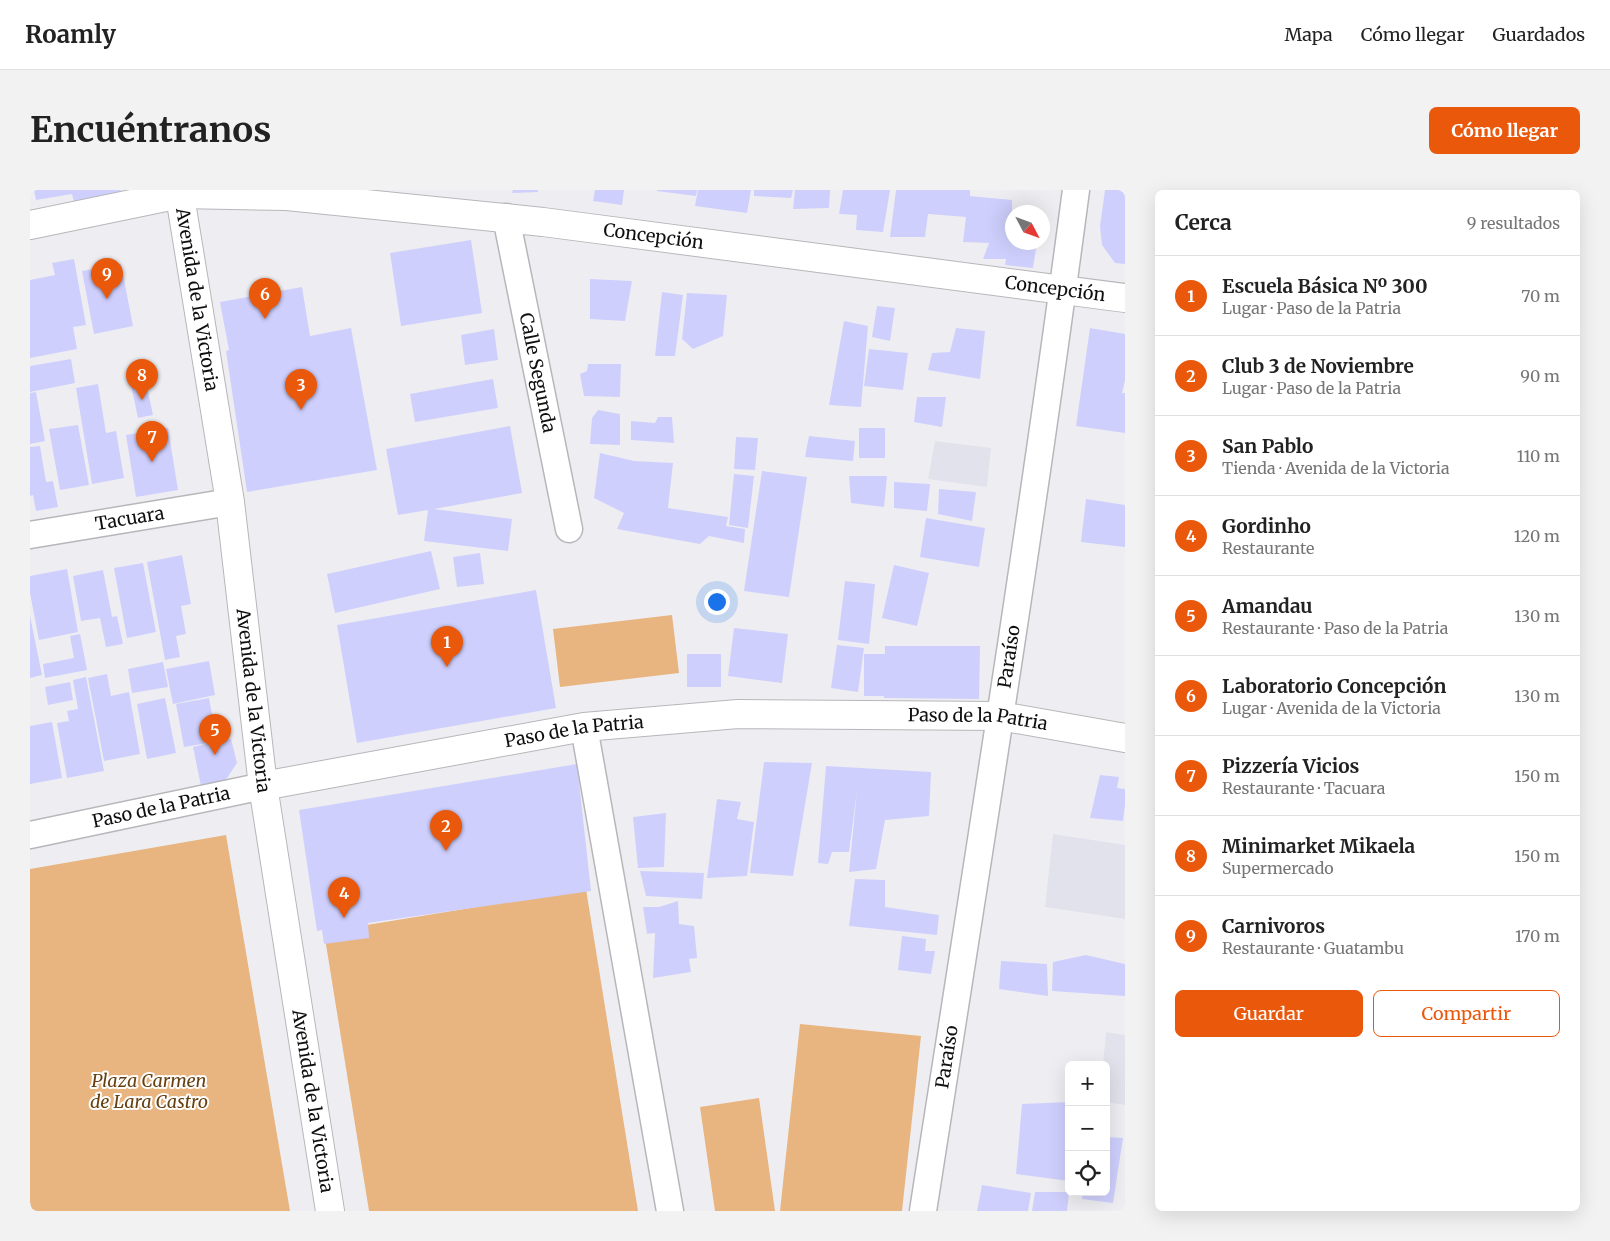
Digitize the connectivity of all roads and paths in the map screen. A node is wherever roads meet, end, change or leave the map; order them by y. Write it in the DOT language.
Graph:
graph roads {
  1 [pos="1076,190"];
  2 [pos="179,192"];
  3 [pos="288,193"];
  4 [pos="506,217"];
  5 [pos="30,225"];
  6 [pos="1063,290"];
  7 [pos="1125,298"];
  8 [pos="230,502"];
  9 [pos="569,529"];
  10 [pos="30,535"];
  11 [pos="1000,716"];
  12 [pos="584,728"];
  13 [pos="1125,738"];
  14 [pos="263,786"];
  15 [pos="30,835"];
  16 [pos="330,1211"];
  17 [pos="670,1211"];
  18 [pos="923,1211"];
  1 -- 6 [label="street, Paraíso"];
  2 -- 3 [label="street, Concepción"];
  2 -- 5 [label="street, Concepción"];
  2 -- 8 [label="street, Avenida de la Victoria"];
  3 -- 4 [label="street, Concepción"];
  4 -- 6 [label="street, Concepción"];
  4 -- 9 [label="street, Calle Segunda"];
  6 -- 7 [label="street, Concepción"];
  6 -- 11 [label="street, Paraíso"];
  8 -- 10 [label="street, Tacuara"];
  8 -- 14 [label="street, Avenida de la Victoria"];
  11 -- 12 [label="street, Paso de la Patria"];
  11 -- 13 [label="street, Paso de la Patria"];
  11 -- 18 [label="street, Paraíso"];
  12 -- 14 [label="street, Paso de la Patria"];
  12 -- 17 [label="street"];
  14 -- 15 [label="street, Paso de la Patria"];
  14 -- 16 [label="street, Avenida de la Victoria"];
}
